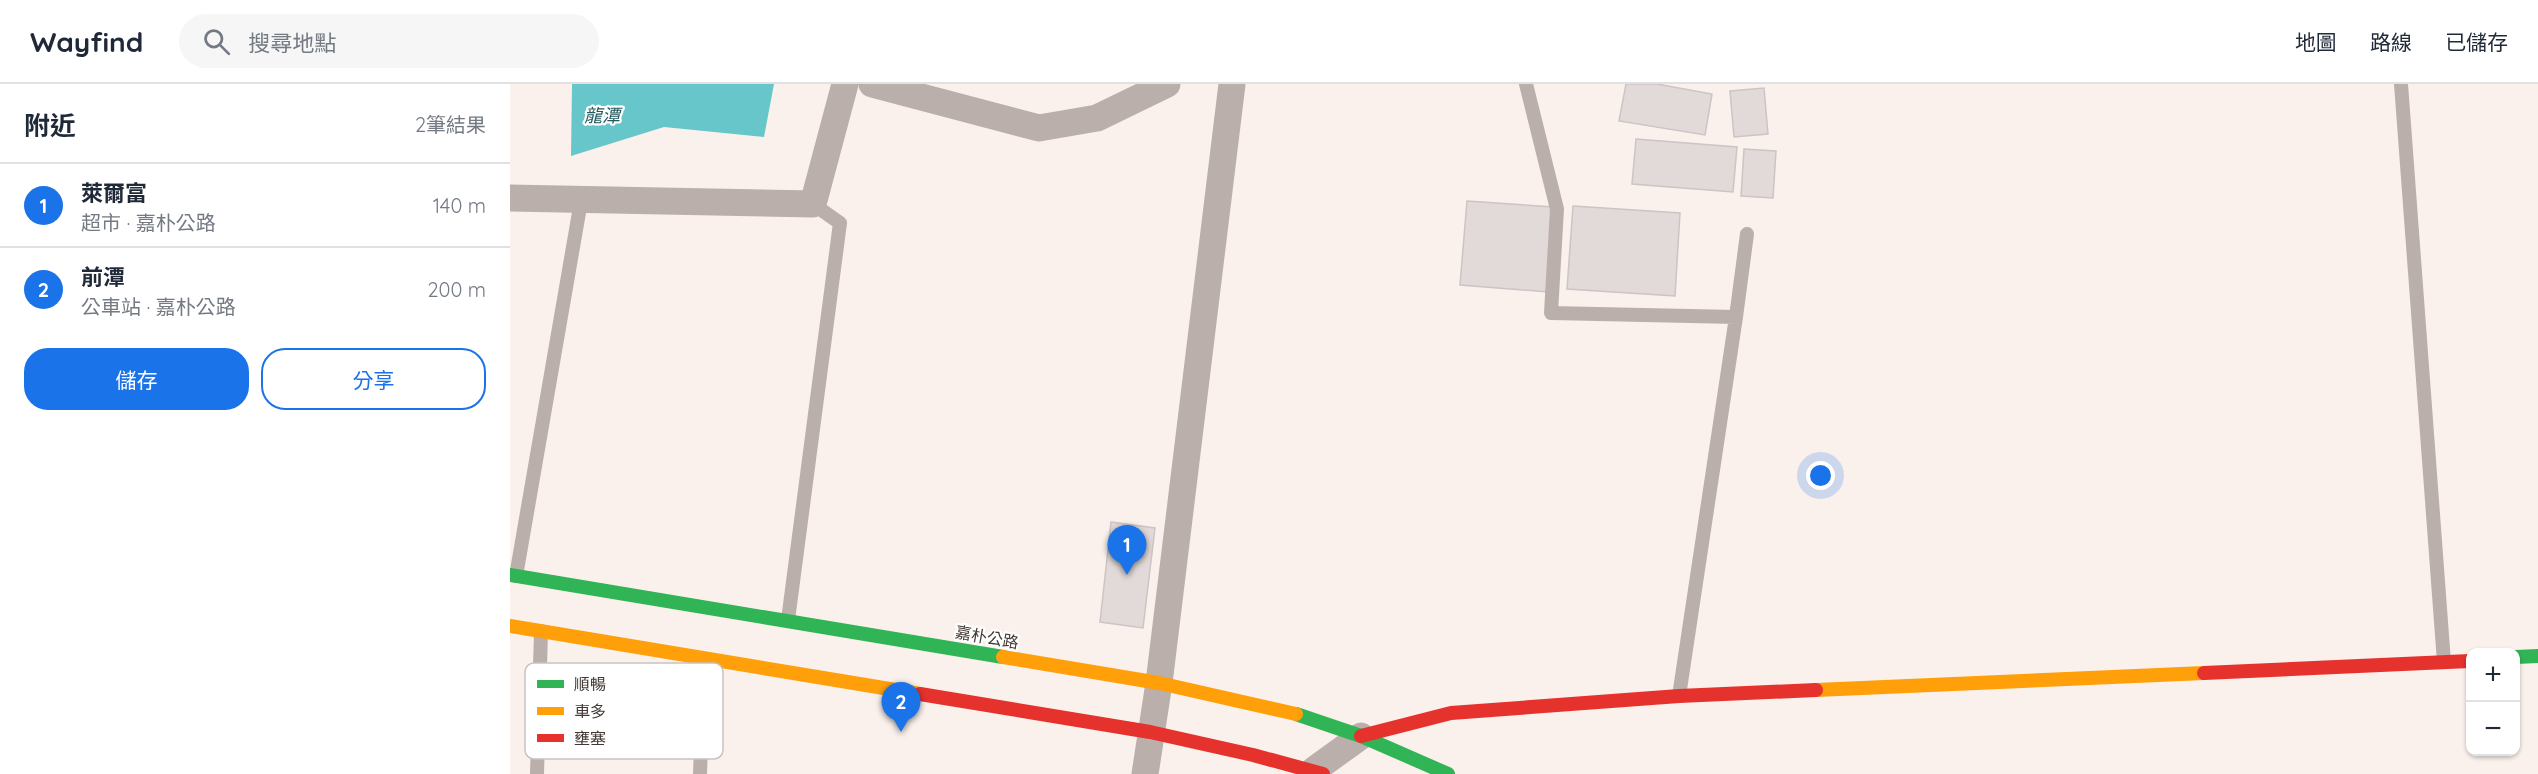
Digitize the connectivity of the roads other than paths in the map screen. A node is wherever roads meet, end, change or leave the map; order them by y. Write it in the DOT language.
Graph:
graph roads {
  1 [pos="845,84"];
  2 [pos="872,84"];
  3 [pos="1167,84"];
  4 [pos="1232,84"];
  5 [pos="1526,84"];
  6 [pos="2401,84"];
  7 [pos="510,198"];
  8 [pos="581,201"];
  9 [pos="813,204"];
  10 [pos="1747,234"];
  11 [pos="1736,317"];
  12 [pos="513,576"];
  13 [pos="788,620"];
  14 [pos="510,626"];
  15 [pos="541,631"];
  16 [pos="2538,656"];
  17 [pos="2520,657"];
  18 [pos="704,659"];
  19 [pos="2466,661"];
  20 [pos="540,663"];
  21 [pos="704,663"];
  22 [pos="2445,663"];
  23 [pos="1160,683"];
  24 [pos="1679,696"];
  25 [pos="1150,732"];
  26 [pos="1361,736"];
  27 [pos="537,759"];
  28 [pos="701,759"];
  29 [pos="1317,773"];
  30 [pos="537,774"];
  31 [pos="700,774"];
  32 [pos="1145,774"];
  33 [pos="1448,774"];
  1 -- 9 [label="street"];
  2 -- 3 [label="street"];
  4 -- 23 [label="street"];
  5 -- 11 [label="lane"];
  6 -- 22 [label="lane"];
  7 -- 8 [label="street"];
  8 -- 9 [label="street"];
  8 -- 12 [label="lane"];
  9 -- 13 [label="lane"];
  10 -- 11 [label="lane"];
  11 -- 24 [label="lane"];
  12 -- 13 [label="main road, 嘉朴公路"];
  13 -- 23 [label="main road, 嘉朴公路"];
  14 -- 15 [label="main road"];
  15 -- 18 [label="main road"];
  15 -- 20 [label="lane"];
  16 -- 17 [label="main road"];
  18 -- 21 [label="lane"];
  18 -- 25 [label="main road"];
  19 -- 22 [label="main road"];
  22 -- 24 [label="main road"];
  23 -- 25 [label="street"];
  23 -- 26 [label="main road, 嘉朴公路"];
  24 -- 26 [label="main road"];
  25 -- 29 [label="main road"];
  25 -- 32 [label="street"];
  26 -- 29 [label="street"];
  26 -- 33 [label="main road, 嘉朴公路"];
  27 -- 30 [label="lane"];
  28 -- 31 [label="lane"];
}
